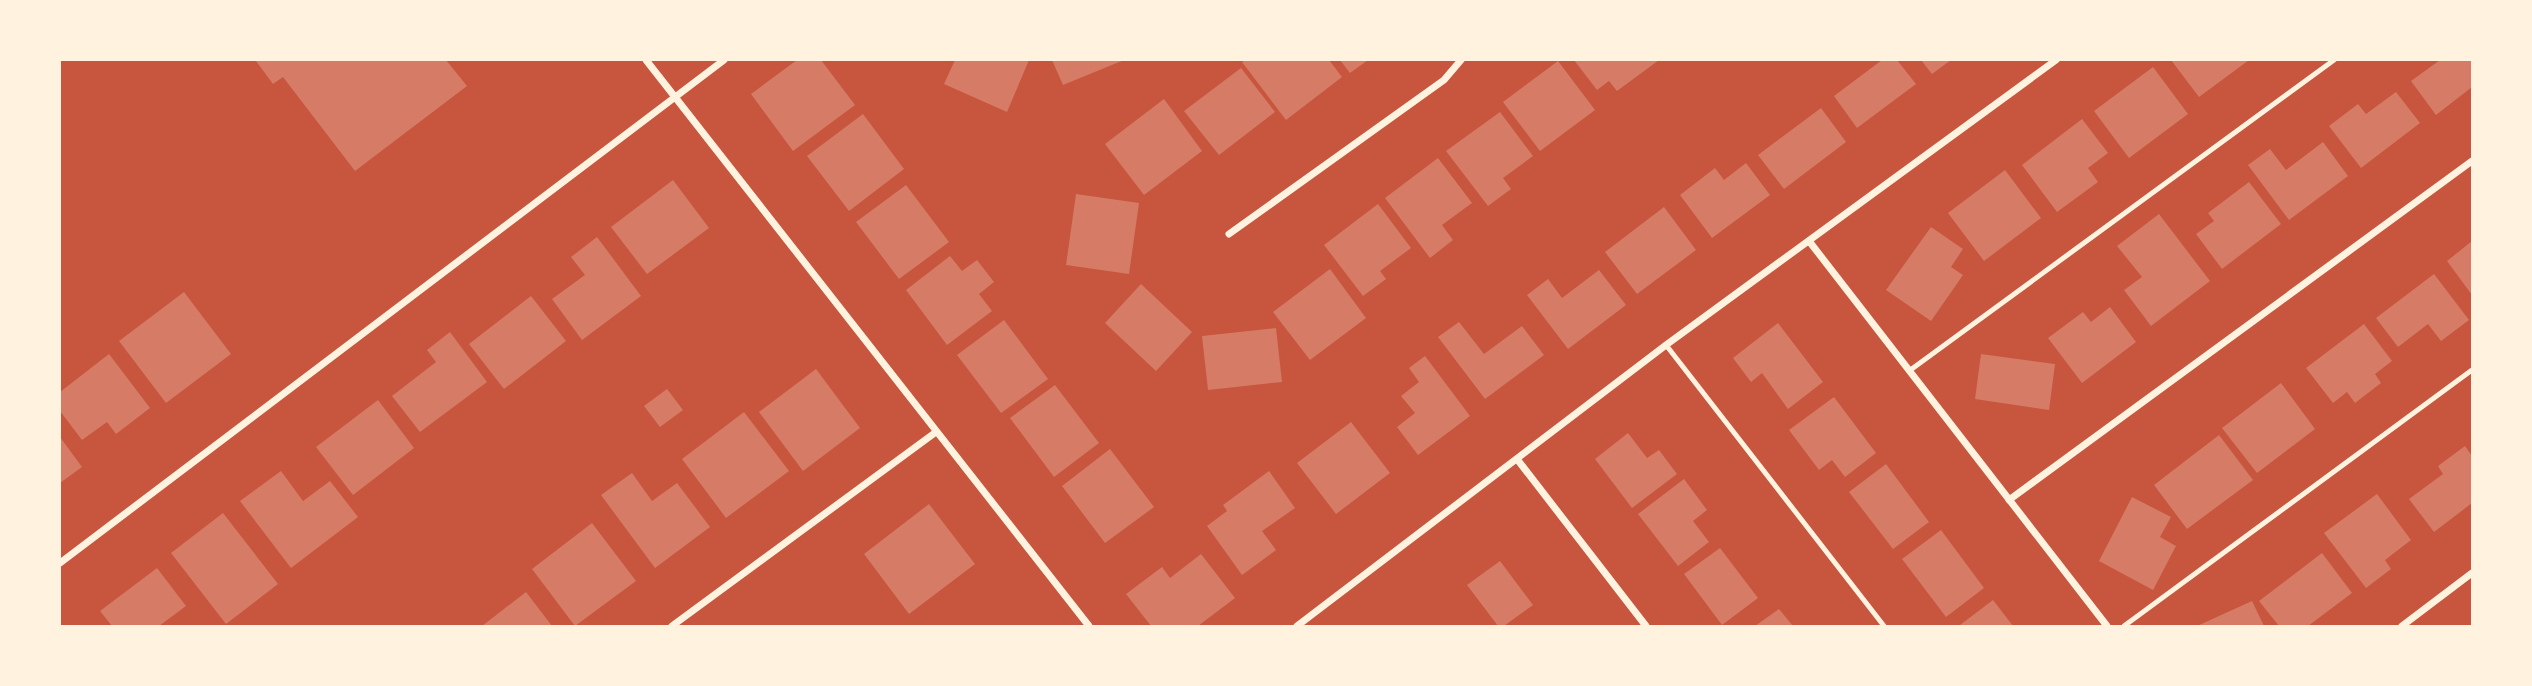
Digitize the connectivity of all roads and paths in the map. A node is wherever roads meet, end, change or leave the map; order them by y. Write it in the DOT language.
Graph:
graph roads {
  1 [pos="646,60"];
  2 [pos="724,60"];
  3 [pos="1461,60"];
  4 [pos="2056,60"];
  5 [pos="2334,60"];
  6 [pos="676,97"];
  7 [pos="2473,162"];
  8 [pos="1229,234"];
  9 [pos="1809,241"];
  10 [pos="1666,345"];
  11 [pos="2473,370"];
  12 [pos="1909,371"];
  13 [pos="936,432"];
  14 [pos="1517,459"];
  15 [pos="2009,500"];
  16 [pos="60,563"];
  17 [pos="2473,573"];
  18 [pos="672,626"];
  19 [pos="1089,626"];
  20 [pos="1297,626"];
  21 [pos="1646,626"];
  22 [pos="1884,626"];
  23 [pos="2107,626"];
  24 [pos="2124,626"];
  25 [pos="2402,626"];
  1 -- 6 [label="street"];
  2 -- 6 [label="street"];
  3 -- 8 [label="street"];
  4 -- 9 [label="street"];
  5 -- 12 [label="lane"];
  6 -- 13 [label="street"];
  6 -- 16 [label="street"];
  7 -- 15 [label="street"];
  9 -- 10 [label="street"];
  9 -- 12 [label="street"];
  10 -- 14 [label="street"];
  10 -- 22 [label="lane"];
  11 -- 24 [label="lane"];
  12 -- 15 [label="street"];
  13 -- 18 [label="street"];
  13 -- 19 [label="street"];
  14 -- 20 [label="street"];
  14 -- 21 [label="street"];
  15 -- 23 [label="street"];
  17 -- 25 [label="street"];
}
